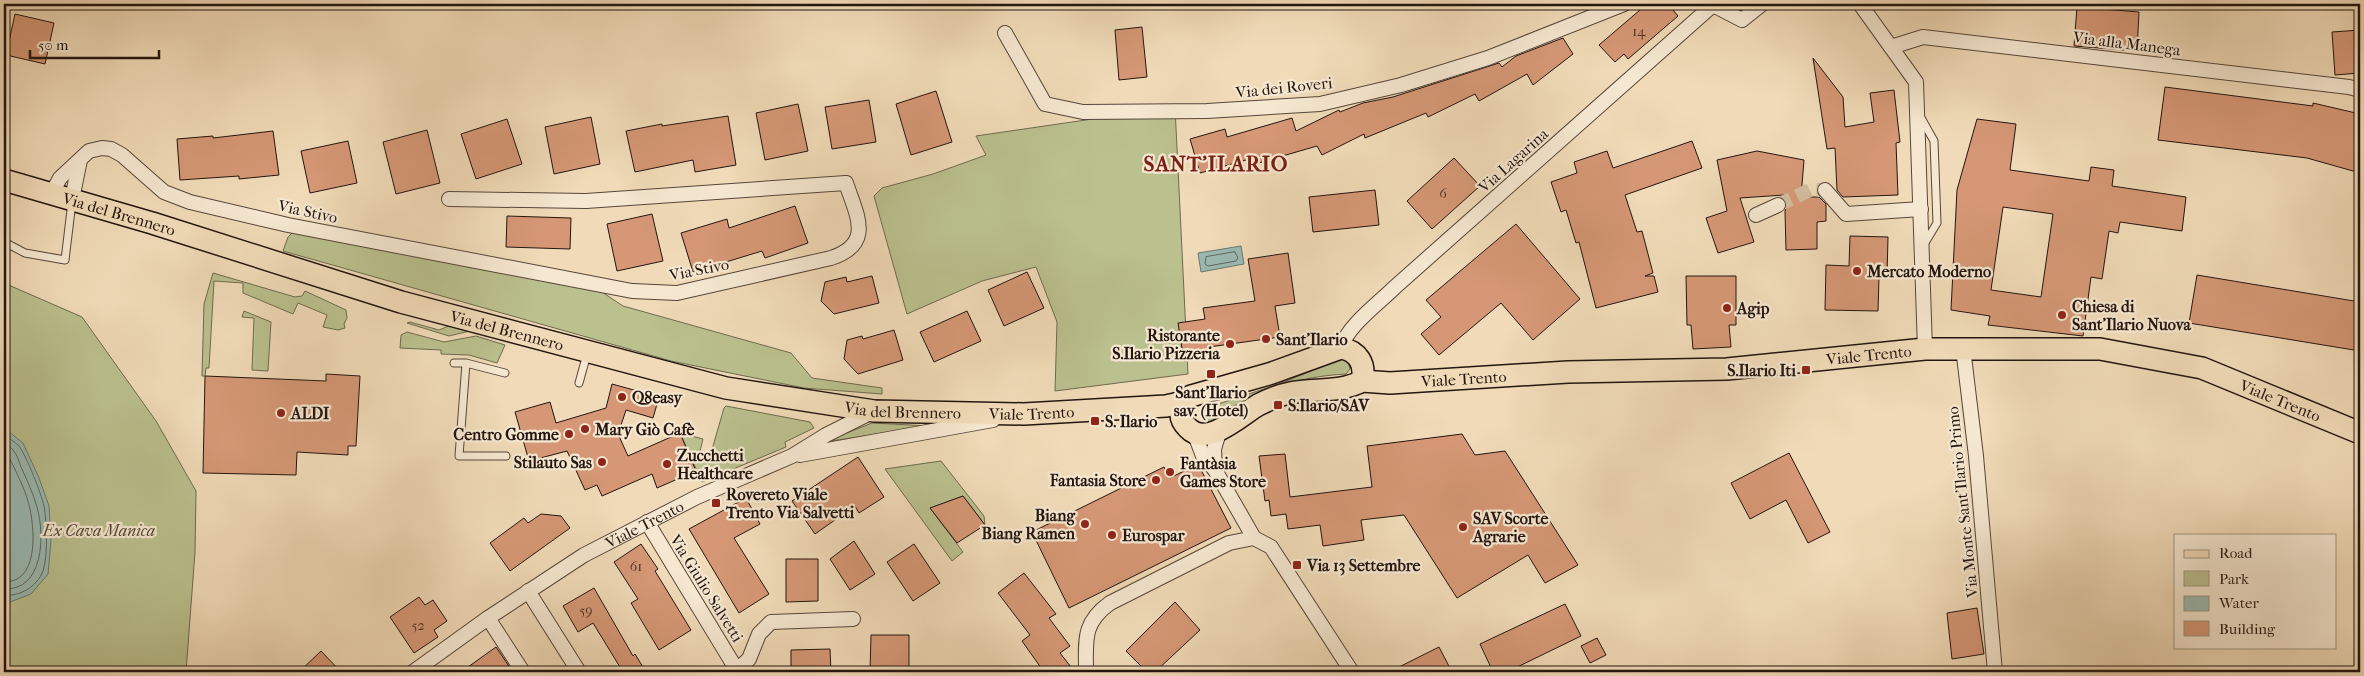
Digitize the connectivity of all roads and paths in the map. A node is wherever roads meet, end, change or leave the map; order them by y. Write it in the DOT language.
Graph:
graph roads {
  1 [pos="1624,4"];
  2 [pos="1712,4"];
  3 [pos="1762,4"];
  4 [pos="1860,4"];
  5 [pos="1005,33"];
  6 [pos="1891,47"];
  7 [pos="2360,90"];
  8 [pos="1917,110"];
  9 [pos="80,160"];
  10 [pos="4,180"];
  11 [pos="1825,190"];
  12 [pos="52,193"];
  13 [pos="72,199"];
  14 [pos="449,199"];
  15 [pos="1778,205"];
  16 [pos="1921,210"];
  17 [pos="1756,215"];
  18 [pos="8,244"];
  19 [pos="1922,248"];
  20 [pos="1341,348"];
  21 [pos="1926,348"];
  22 [pos="1963,348"];
  23 [pos="588,351"];
  24 [pos="454,362"];
  25 [pos="466,363"];
  26 [pos="505,373"];
  27 [pos="1362,381"];
  28 [pos="579,383"];
  29 [pos="1184,402"];
  30 [pos="874,411"];
  31 [pos="1024,414"];
  32 [pos="1220,429"];
  33 [pos="1194,432"];
  34 [pos="2360,433"];
  35 [pos="506,456"];
  36 [pos="792,456"];
  37 [pos="1215,470"];
  38 [pos="647,522"];
  39 [pos="1254,538"];
  40 [pos="528,591"];
  41 [pos="488,618"];
  42 [pos="853,620"];
  43 [pos="738,671"];
  44 [pos="413,672"];
  45 [pos="523,672"];
  46 [pos="579,672"];
  47 [pos="1086,672"];
  48 [pos="1352,672"];
  49 [pos="1995,672"];
  1 -- 5 [label="street, Via dei Roveri"];
  2 -- 3 [label="street"];
  2 -- 20 [label="street, Via Lagarina"];
  4 -- 6 [label="street"];
  6 -- 7 [label="street, Via alla Manega"];
  6 -- 8 [label="street"];
  8 -- 16 [label="street"];
  8 -- 19 [label="lane"];
  9 -- 12 [label="street, Via Stivo"];
  9 -- 13 [label="street"];
  9 -- 14 [label="street, Via Stivo"];
  10 -- 12 [label="main road, Via del Brennero"];
  11 -- 16 [label="street"];
  12 -- 13 [label="main road, Via del Brennero"];
  13 -- 18 [label="lane"];
  13 -- 23 [label="main road, Via del Brennero"];
  15 -- 17 [label="street"];
  16 -- 19 [label="street"];
  19 -- 21 [label="street"];
  20 -- 27 [label="main road"];
  20 -- 29 [label="main road, Viale Trento"];
  21 -- 22 [label="main road, Viale Trento"];
  21 -- 27 [label="main road, Viale Trento"];
  22 -- 34 [label="main road, Viale Trento"];
  22 -- 49 [label="street, Via Monte Sant'Ilario Primo"];
  23 -- 28 [label="lane"];
  23 -- 30 [label="main road, Via del Brennero"];
  24 -- 25 [label="lane"];
  25 -- 26 [label="lane"];
  25 -- 35 [label="lane"];
  27 -- 32 [label="main road, Viale Trento"];
  29 -- 31 [label="main road, Viale Trento"];
  29 -- 33 [label="main road"];
  30 -- 31 [label="main road, Via del Brennero"];
  30 -- 36 [label="street, Viale Trento"];
  31 -- 36 [label="street, Viale Trento"];
  32 -- 33 [label="main road, Viale Trento"];
  32 -- 37 [label="street"];
  33 -- 37 [label="street"];
  36 -- 38 [label="street, Viale Trento"];
  37 -- 39 [label="street"];
  38 -- 40 [label="street, Viale Trento"];
  38 -- 43 [label="street, Via Giulio Salvetti"];
  39 -- 47 [label="street"];
  39 -- 48 [label="street"];
  40 -- 41 [label="street, Viale Trento"];
  40 -- 46 [label="street"];
  41 -- 44 [label="street, Viale Trento"];
  41 -- 45 [label="street"];
  42 -- 43 [label="street"];
}
